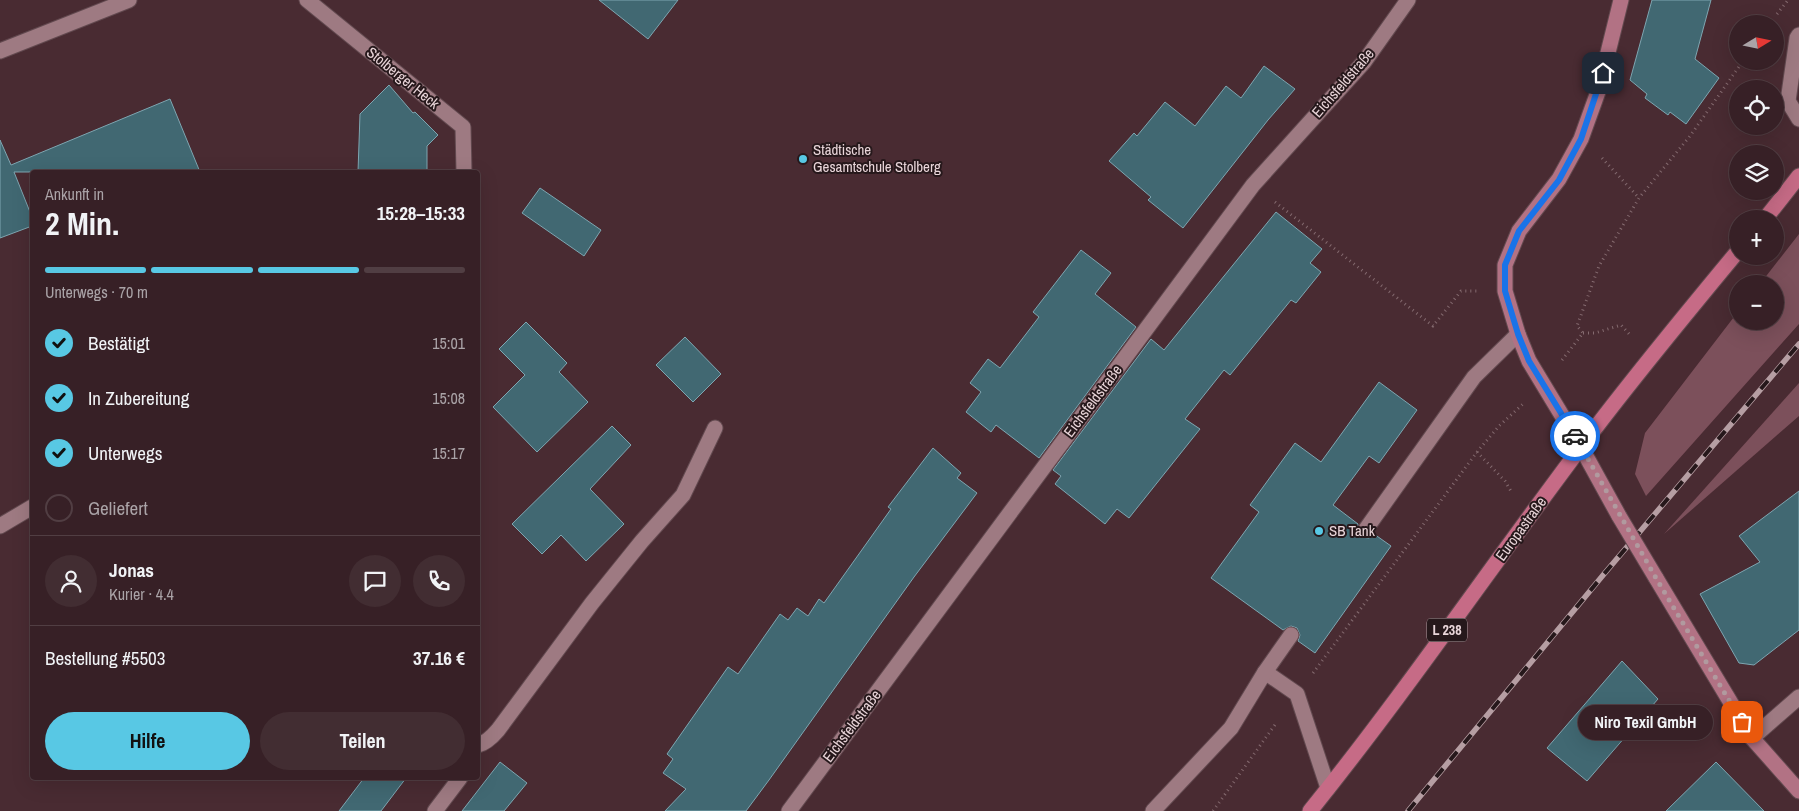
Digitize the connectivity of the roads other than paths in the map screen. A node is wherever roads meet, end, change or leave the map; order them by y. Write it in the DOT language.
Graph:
graph roads {
  1 [pos="129,0"];
  2 [pos="307,0"];
  3 [pos="1408,0"];
  4 [pos="1622,0"];
  5 [pos="1799,35"];
  6 [pos="0,52"];
  7 [pos="1799,119"];
  8 [pos="464,170"];
  9 [pos="1799,176"];
  10 [pos="1772,210"];
  11 [pos="1729,262"];
  12 [pos="1518,334"];
  13 [pos="715,428"];
  14 [pos="1581,447"];
  15 [pos="30,508"];
  16 [pos="0,526"];
  17 [pos="1366,529"];
  18 [pos="1291,636"];
  19 [pos="1265,672"];
  20 [pos="1799,697"];
  21 [pos="1752,738"];
  22 [pos="480,745"];
  23 [pos="459,780"];
  24 [pos="1328,788"];
  25 [pos="1799,791"];
  26 [pos="436,811"];
  27 [pos="789,811"];
  28 [pos="1154,811"];
  29 [pos="1310,811"];
  1 -- 6 [label="street"];
  2 -- 8 [label="street, Stolberger Heck"];
  3 -- 27 [label="street, Eichsfeldstraße"];
  4 -- 12 [label="street"];
  5 -- 7 [label="street"];
  9 -- 10 [label="main road"];
  11 -- 14 [label="main road, Europastraße / L 238"];
  12 -- 14 [label="street"];
  12 -- 17 [label="street"];
  13 -- 22 [label="street"];
  14 -- 21 [label="street, bridge"];
  14 -- 24 [label="main road, Europastraße / L 238"];
  15 -- 16 [label="street"];
  18 -- 19 [label="street"];
  19 -- 24 [label="street"];
  19 -- 28 [label="street"];
  20 -- 21 [label="street"];
  21 -- 25 [label="street"];
  23 -- 26 [label="street"];
  24 -- 29 [label="main road, Europastraße / L 238"];
}
